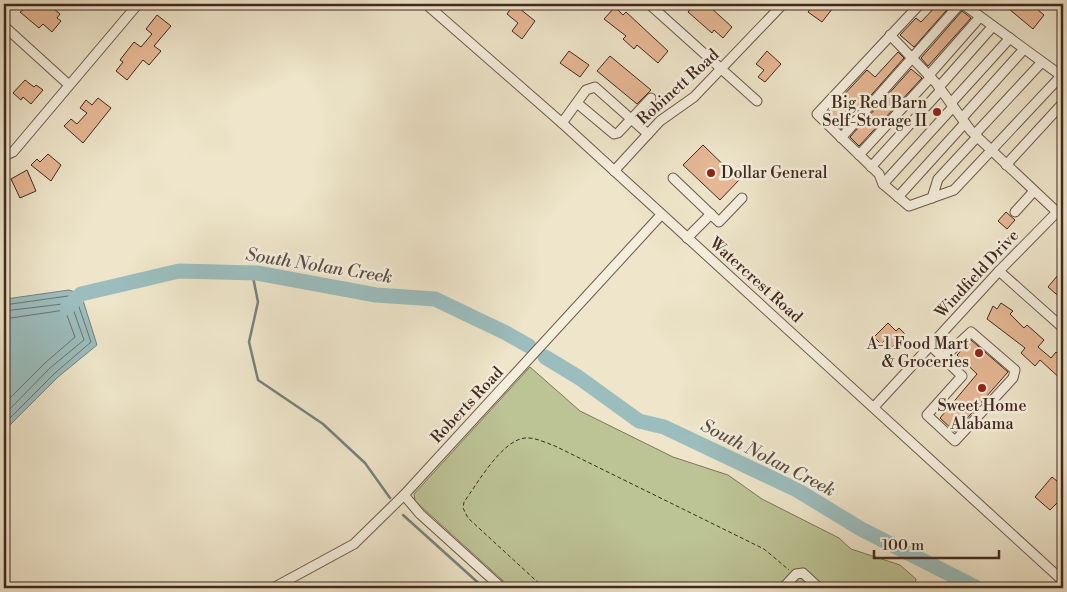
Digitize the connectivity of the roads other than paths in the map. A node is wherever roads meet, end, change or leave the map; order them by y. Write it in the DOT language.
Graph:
graph roads {
  1 [pos="138,4"];
  2 [pos="426,4"];
  3 [pos="649,4"];
  4 [pos="782,4"];
  5 [pos="920,4"];
  6 [pos="961,4"];
  7 [pos="980,17"];
  8 [pos="4,26"];
  9 [pos="993,26"];
  10 [pos="890,35"];
  11 [pos="1010,38"];
  12 [pos="1024,48"];
  13 [pos="912,59"];
  14 [pos="1042,62"];
  15 [pos="721,69"];
  16 [pos="930,76"];
  17 [pos="1062,77"];
  18 [pos="70,85"];
  19 [pos="940,88"];
  20 [pos="651,98"];
  21 [pos="757,101"];
  22 [pos="576,103"];
  23 [pos="1063,103"];
  24 [pos="952,105"];
  25 [pos="631,119"];
  26 [pos="963,120"];
  27 [pos="562,123"];
  28 [pos="648,134"];
  29 [pos="976,136"];
  30 [pos="841,138"];
  31 [pos="992,152"];
  32 [pos="859,155"];
  33 [pos="4,156"];
  34 [pos="1006,165"];
  35 [pos="871,167"];
  36 [pos="614,171"];
  37 [pos="673,178"];
  38 [pos="883,184"];
  39 [pos="1034,191"];
  40 [pos="898,197"];
  41 [pos="742,198"];
  42 [pos="932,198"];
  43 [pos="1060,209"];
  44 [pos="1015,212"];
  45 [pos="711,214"];
  46 [pos="661,215"];
  47 [pos="687,238"];
  48 [pos="999,271"];
  49 [pos="1063,328"];
  50 [pos="930,346"];
  51 [pos="944,358"];
  52 [pos="874,407"];
  53 [pos="404,495"];
  54 [pos="1063,581"];
  55 [pos="273,588"];
  56 [pos="502,588"];
  57 [pos="783,588"];
  58 [pos="819,588"];
  1 -- 18 [label="street"];
  2 -- 27 [label="street, Watercrest Road"];
  3 -- 15 [label="street"];
  4 -- 15 [label="street, Robinett Road"];
  5 -- 10 [label="street"];
  6 -- 7 [label="street"];
  6 -- 13 [label="street"];
  7 -- 9 [label="street"];
  7 -- 16 [label="street"];
  8 -- 18 [label="street"];
  9 -- 11 [label="street"];
  9 -- 19 [label="street"];
  10 -- 13 [label="street"];
  10 -- 30 [label="street"];
  11 -- 12 [label="street"];
  11 -- 24 [label="street"];
  12 -- 14 [label="street"];
  12 -- 26 [label="street"];
  13 -- 16 [label="street"];
  13 -- 30 [label="street"];
  14 -- 17 [label="street"];
  14 -- 29 [label="street"];
  15 -- 21 [label="street"];
  15 -- 28 [label="street, Robinett Road"];
  16 -- 19 [label="street"];
  16 -- 32 [label="street"];
  17 -- 31 [label="street"];
  18 -- 33 [label="street"];
  19 -- 24 [label="street"];
  19 -- 35 [label="street"];
  20 -- 25 [label="street"];
  22 -- 25 [label="street"];
  22 -- 25 [label="street"];
  22 -- 27 [label="street"];
  23 -- 34 [label="street"];
  24 -- 26 [label="street"];
  24 -- 38 [label="street"];
  25 -- 28 [label="street"];
  26 -- 29 [label="street"];
  26 -- 40 [label="street"];
  27 -- 36 [label="street, Watercrest Road"];
  28 -- 36 [label="street, Robinett Road"];
  29 -- 31 [label="street"];
  29 -- 42 [label="street"];
  30 -- 32 [label="street"];
  31 -- 34 [label="street"];
  31 -- 42 [label="street"];
  32 -- 35 [label="street"];
  34 -- 39 [label="street"];
  35 -- 38 [label="street"];
  36 -- 46 [label="street, Watercrest Road"];
  37 -- 45 [label="street"];
  38 -- 40 [label="street"];
  39 -- 43 [label="street"];
  39 -- 44 [label="street"];
  40 -- 42 [label="street"];
  41 -- 45 [label="street"];
  43 -- 48 [label="street, Windfield Drive"];
  45 -- 47 [label="street"];
  46 -- 47 [label="street, Watercrest Road"];
  46 -- 53 [label="street, Roberts Road"];
  47 -- 52 [label="street, Watercrest Road"];
  48 -- 49 [label="street"];
  48 -- 50 [label="street, Windfield Drive"];
  50 -- 51 [label="street"];
  50 -- 52 [label="street, Windfield Drive"];
  51 -- 51 [label="street"];
  52 -- 54 [label="street, Watercrest Road"];
  53 -- 55 [label="street, Roberts Road"];
  53 -- 56 [label="street"];
  57 -- 58 [label="street"];
}
